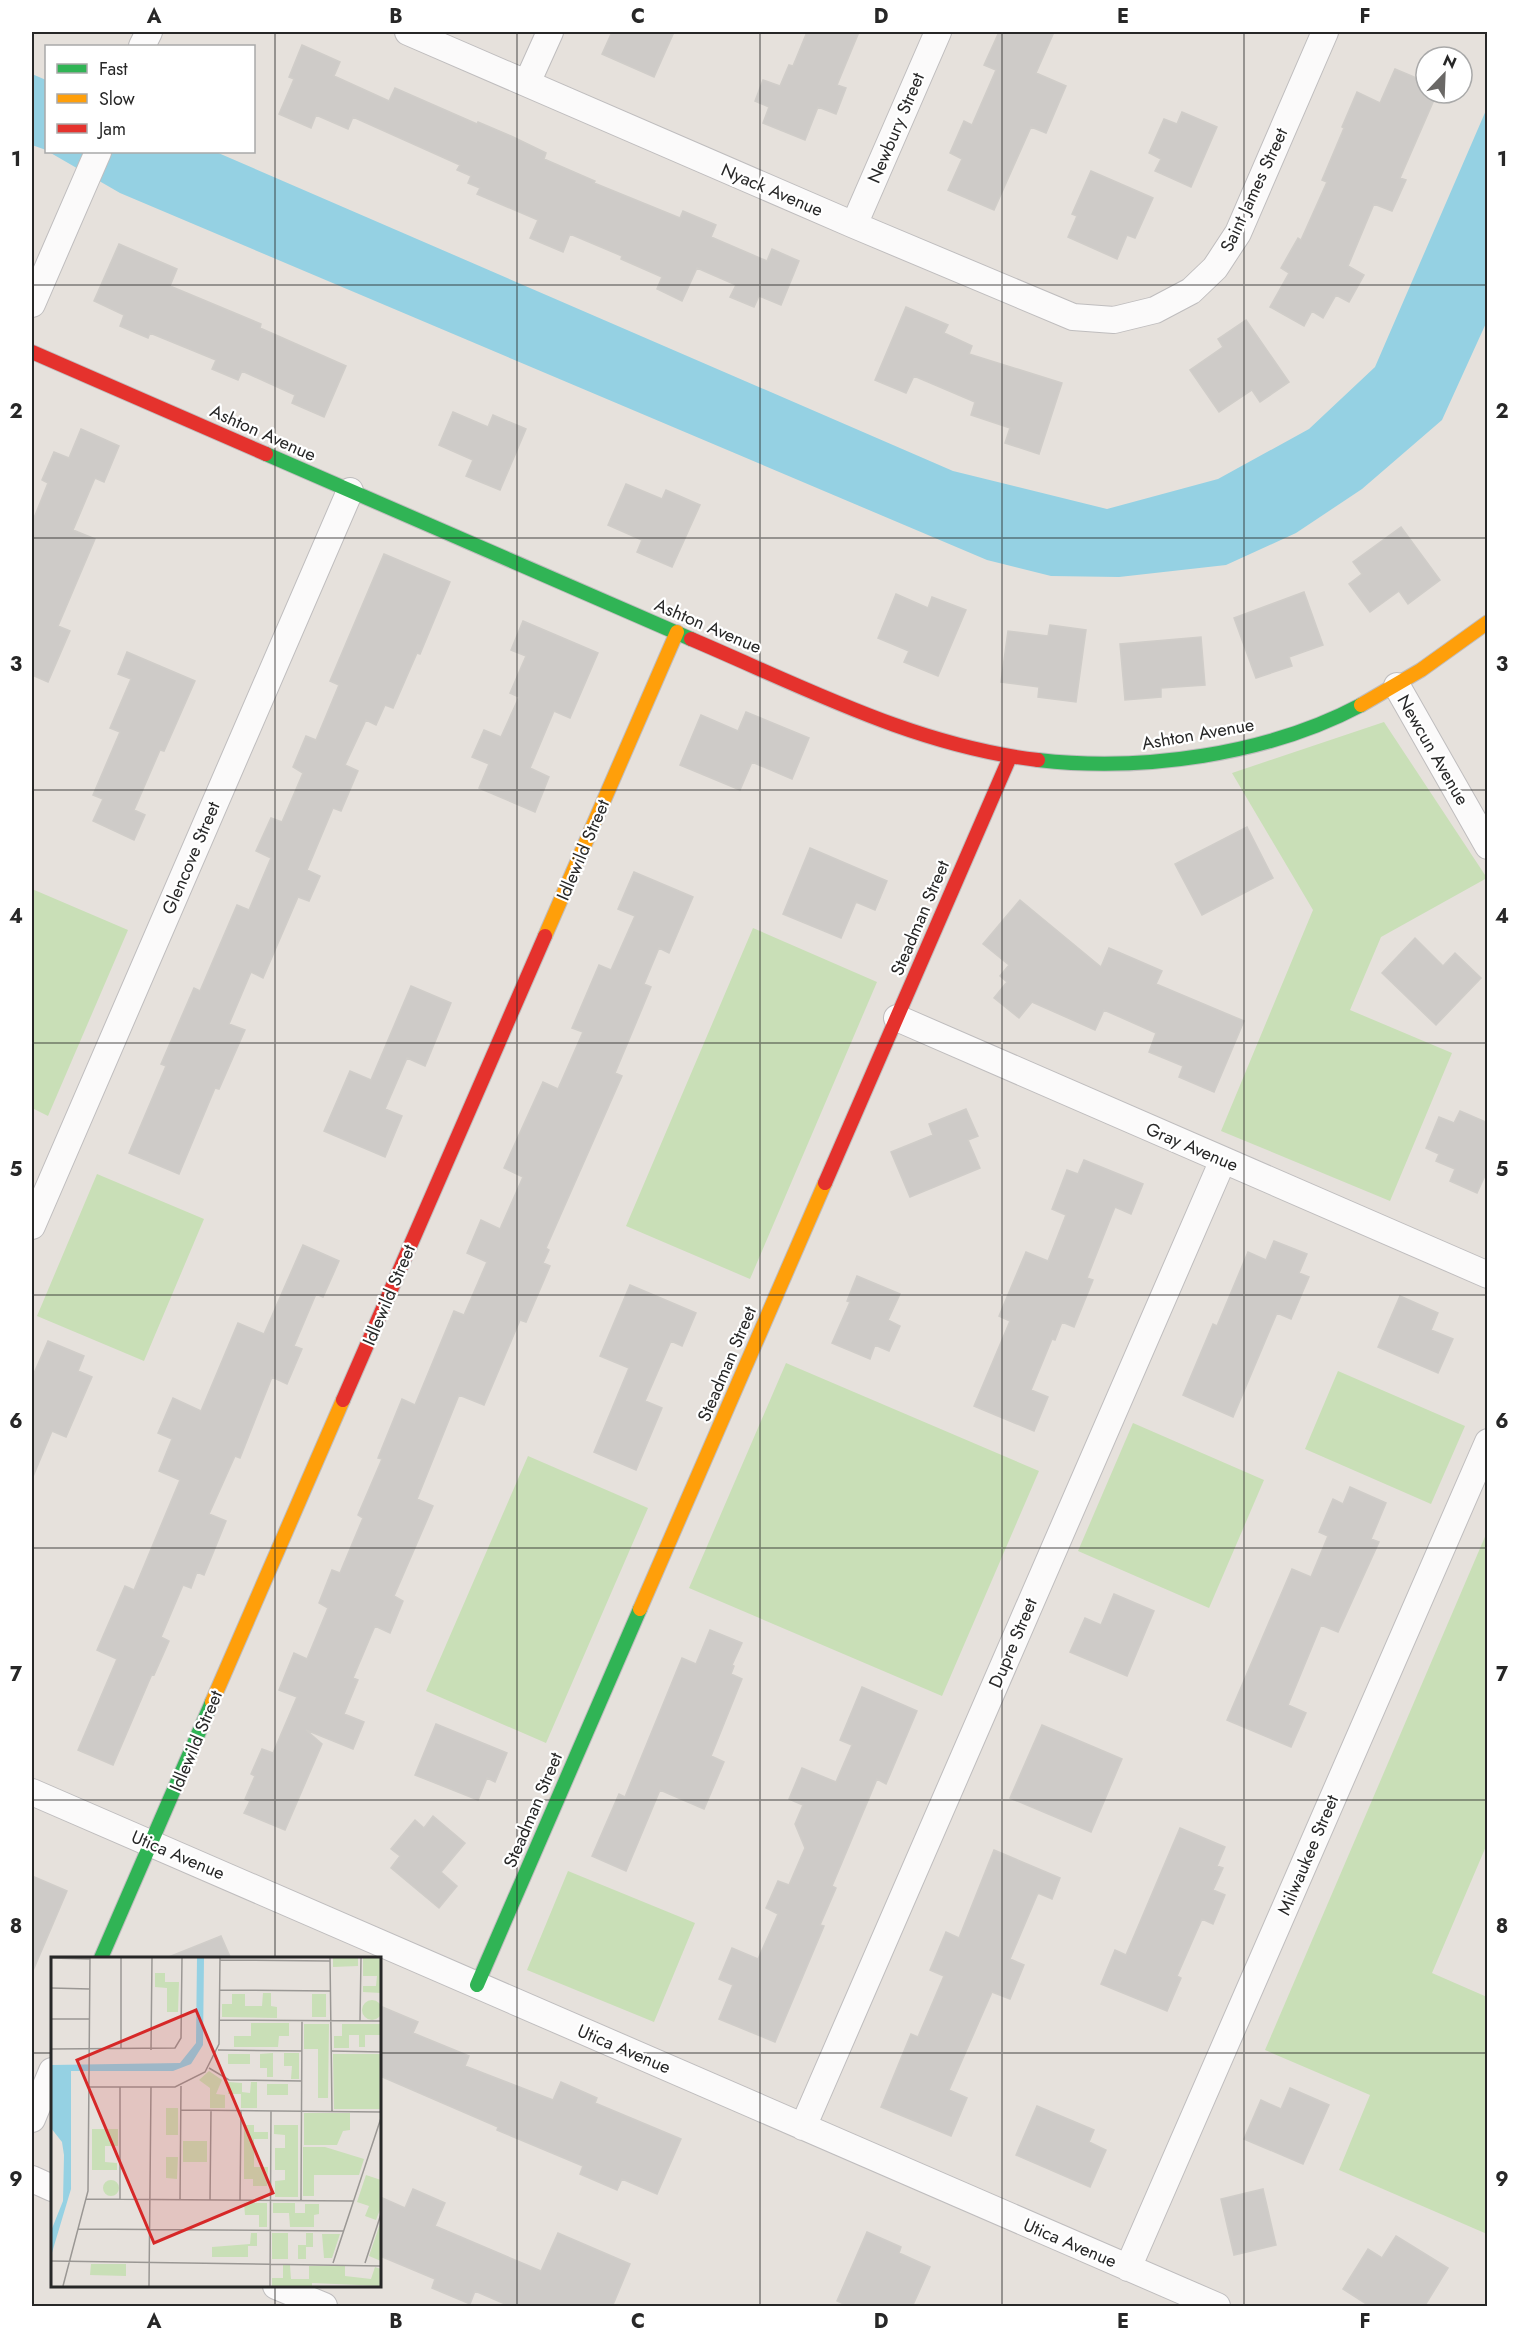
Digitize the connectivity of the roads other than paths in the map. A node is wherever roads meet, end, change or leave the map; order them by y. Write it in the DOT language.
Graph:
graph roads {
  1 [pos="408,32"];
  2 [pos="550,32"];
  3 [pos="938,32"];
  4 [pos="1325,32"];
  5 [pos="527,83"];
  6 [pos="98,153"];
  7 [pos="854,225"];
  8 [pos="32,304"];
  9 [pos="1143,313"];
  10 [pos="32,352"];
  11 [pos="350,491"];
  12 [pos="1488,622"];
  13 [pos="677,632"];
  14 [pos="1396,686"];
  15 [pos="1010,757"];
  16 [pos="1488,846"];
  17 [pos="897,1018"];
  18 [pos="1223,1160"];
  19 [pos="32,1226"];
  20 [pos="1488,1275"];
  21 [pos="1488,1442"];
  22 [pos="32,1792"];
  23 [pos="151,1844"];
  24 [pos="102,1957"];
  25 [pos="477,1985"];
  26 [pos="51,2073"];
  27 [pos="32,2119"];
  28 [pos="803,2127"];
  29 [pos="32,2179"];
  30 [pos="51,2188"];
  31 [pos="1128,2268"];
  32 [pos="278,2287"];
  33 [pos="324,2307"];
  34 [pos="1217,2307"];
  1 -- 5 [label="street, Nyack Avenue"];
  2 -- 5 [label="street"];
  3 -- 7 [label="street, Newbury Street"];
  4 -- 9 [label="street, Saint James Street"];
  5 -- 7 [label="street, Nyack Avenue"];
  6 -- 8 [label="street"];
  7 -- 9 [label="street, Nyack Avenue"];
  10 -- 11 [label="street, Ashton Avenue"];
  11 -- 13 [label="street, Ashton Avenue"];
  11 -- 19 [label="street, Glencove Street"];
  12 -- 14 [label="street, Ashton Avenue"];
  13 -- 15 [label="street, Ashton Avenue"];
  13 -- 23 [label="street, Idlewild Street"];
  14 -- 15 [label="street, Ashton Avenue"];
  14 -- 16 [label="street, Newcun Avenue"];
  15 -- 17 [label="street, Steadman Street"];
  17 -- 18 [label="street, Gray Avenue"];
  17 -- 25 [label="street, Steadman Street"];
  18 -- 20 [label="street, Gray Avenue"];
  18 -- 28 [label="street, Dupre Street"];
  21 -- 31 [label="street, Milwaukee Street"];
  22 -- 23 [label="street, Utica Avenue"];
  23 -- 24 [label="street, Idlewild Street"];
  23 -- 25 [label="street, Utica Avenue"];
  25 -- 28 [label="street, Utica Avenue"];
  26 -- 27 [label="street"];
  28 -- 31 [label="street, Utica Avenue"];
  29 -- 30 [label="street"];
  31 -- 34 [label="street, Utica Avenue"];
  32 -- 33 [label="street"];
}
